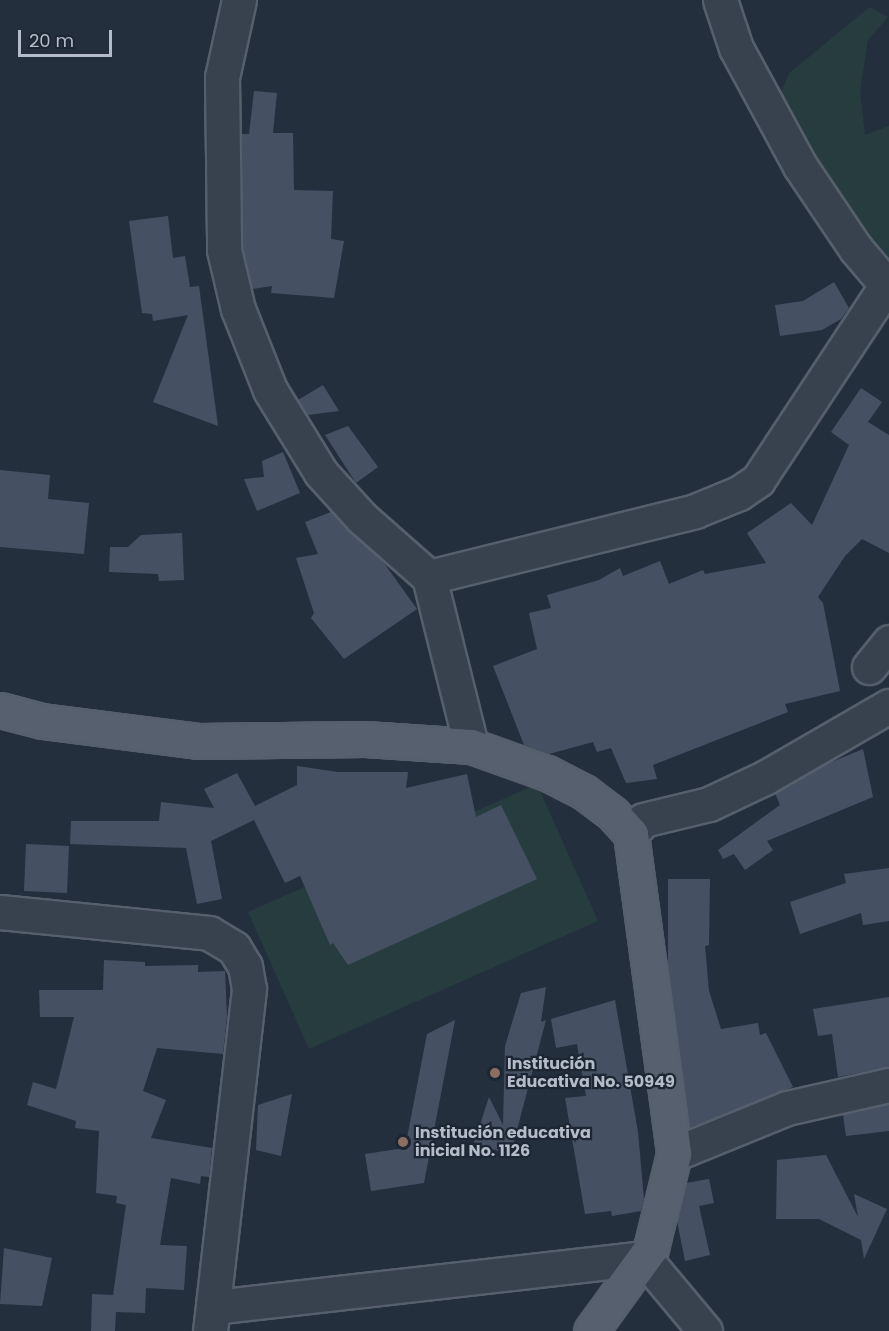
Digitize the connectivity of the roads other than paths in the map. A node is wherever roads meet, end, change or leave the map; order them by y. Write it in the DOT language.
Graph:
graph roads {
  1 [pos="239,0"];
  2 [pos="720,0"];
  3 [pos="888,283"];
  4 [pos="429,577"];
  5 [pos="889,642"];
  6 [pos="869,667"];
  7 [pos="889,706"];
  8 [pos="0,710"];
  9 [pos="471,746"];
  10 [pos="631,834"];
  11 [pos="0,912"];
  12 [pos="889,1085"];
  13 [pos="674,1154"];
  14 [pos="644,1258"];
  15 [pos="212,1319"];
  16 [pos="591,1331"];
  17 [pos="705,1331"];
  1 -- 4 [label="street"];
  2 -- 3 [label="street"];
  3 -- 4 [label="street"];
  4 -- 9 [label="street"];
  5 -- 6 [label="street"];
  7 -- 10 [label="street"];
  8 -- 9 [label="main road"];
  9 -- 10 [label="main road"];
  10 -- 13 [label="main road"];
  11 -- 15 [label="street"];
  12 -- 13 [label="street"];
  13 -- 14 [label="main road"];
  14 -- 15 [label="street"];
  14 -- 16 [label="main road"];
  14 -- 17 [label="street"];
}
